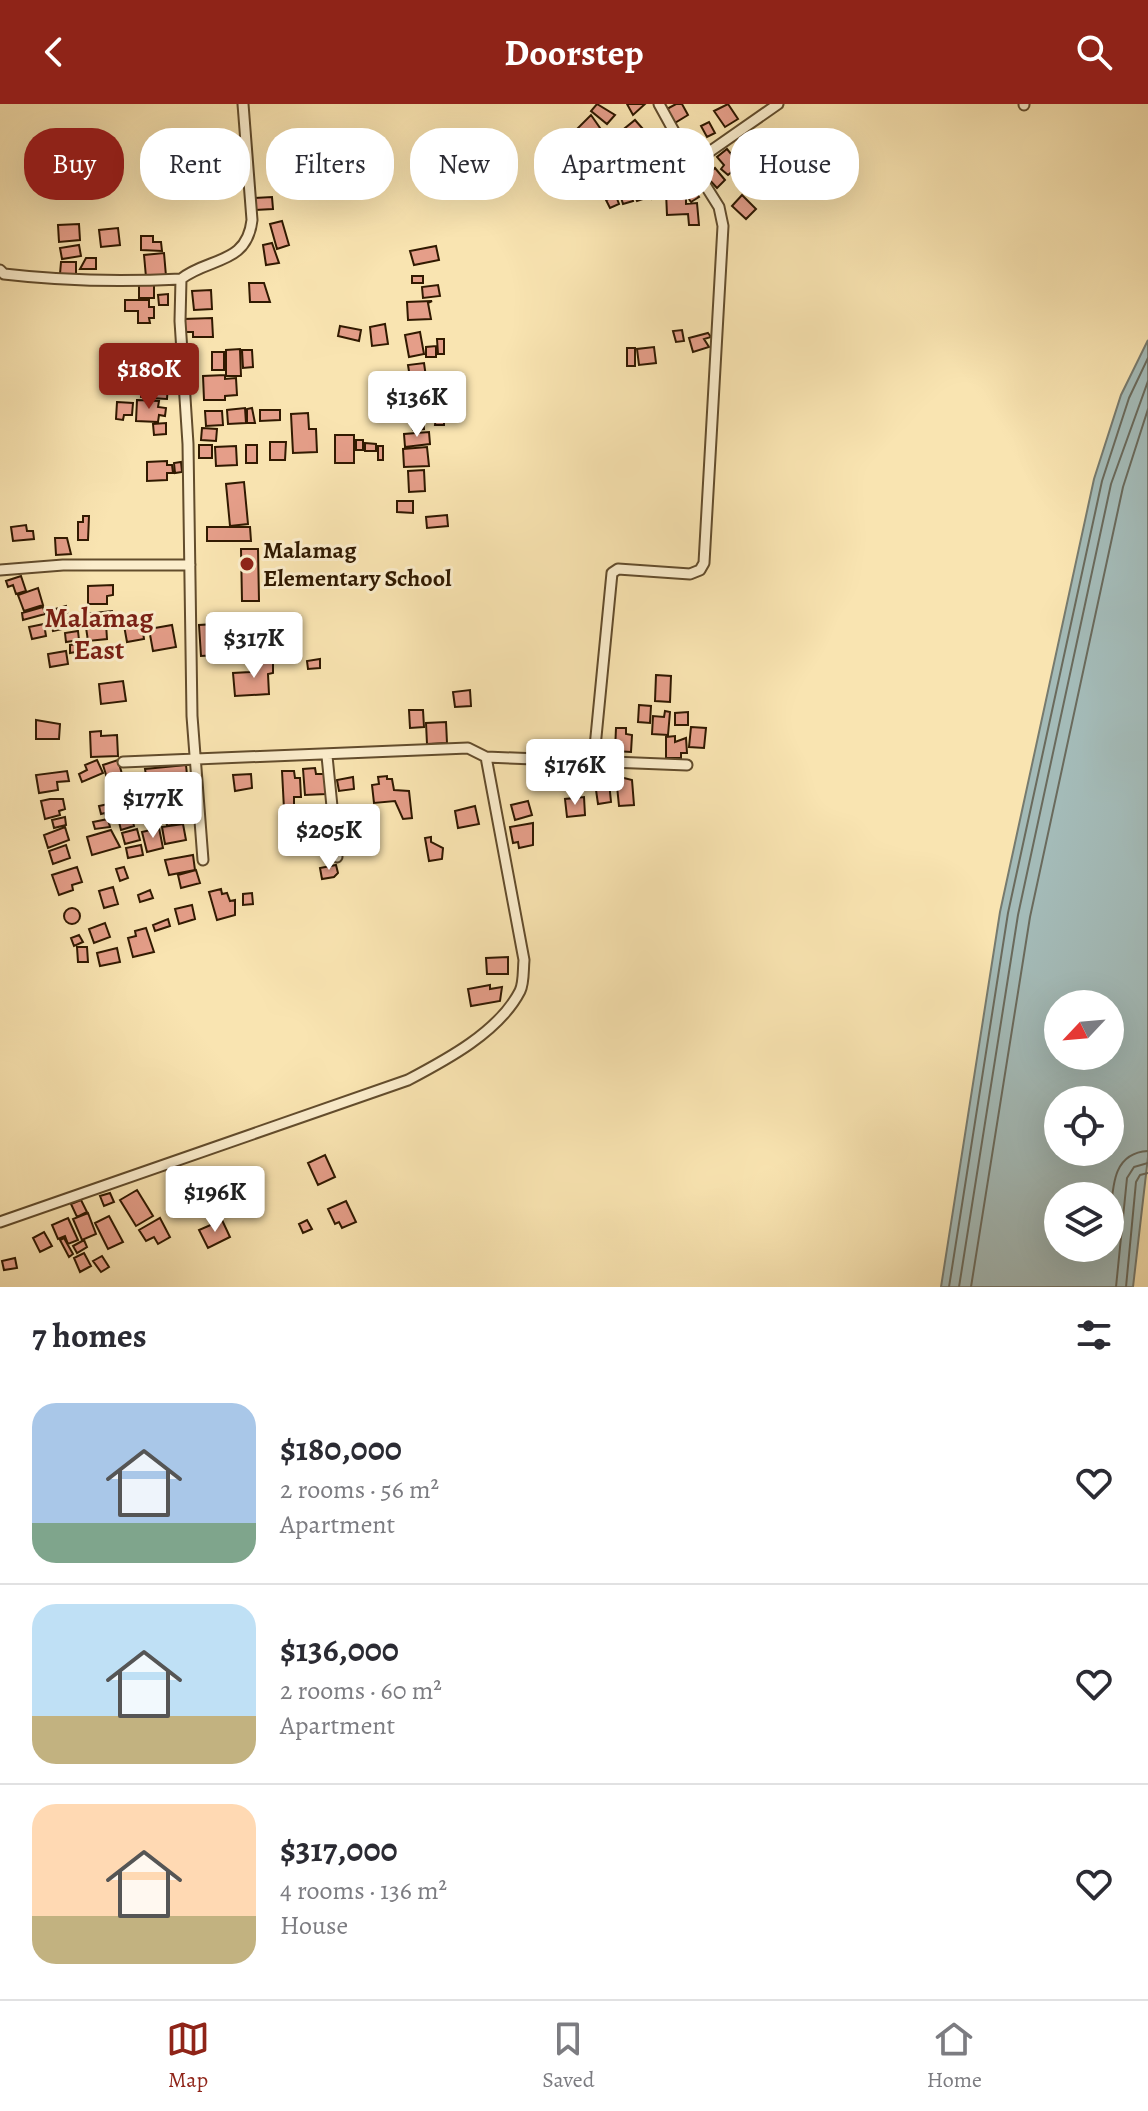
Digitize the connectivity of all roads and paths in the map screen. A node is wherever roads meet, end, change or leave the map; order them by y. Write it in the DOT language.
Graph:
graph roads {
  1 [pos="243,104"];
  2 [pos="659,104"];
  3 [pos="778,104"];
  4 [pos="672,128"];
  5 [pos="714,149"];
  6 [pos="714,199"];
  7 [pos="0,270"];
  8 [pos="181,279"];
  9 [pos="190,565"];
  10 [pos="0,570"];
  11 [pos="327,756"];
  12 [pos="486,757"];
  13 [pos="582,759"];
  14 [pos="195,760"];
  15 [pos="123,762"];
  16 [pos="687,765"];
  17 [pos="337,857"];
  18 [pos="203,860"];
  19 [pos="0,1222"];
  1 -- 8 [label="street"];
  2 -- 4 [label="street"];
  3 -- 5 [label="street"];
  6 -- 13 [label="street"];
  7 -- 8 [label="street"];
  8 -- 9 [label="street"];
  9 -- 10 [label="street"];
  9 -- 14 [label="street"];
  11 -- 12 [label="street"];
  11 -- 14 [label="street"];
  11 -- 17 [label="street"];
  12 -- 13 [label="street"];
  12 -- 19 [label="street"];
  13 -- 16 [label="street"];
  14 -- 15 [label="street"];
  14 -- 18 [label="street"];
}
